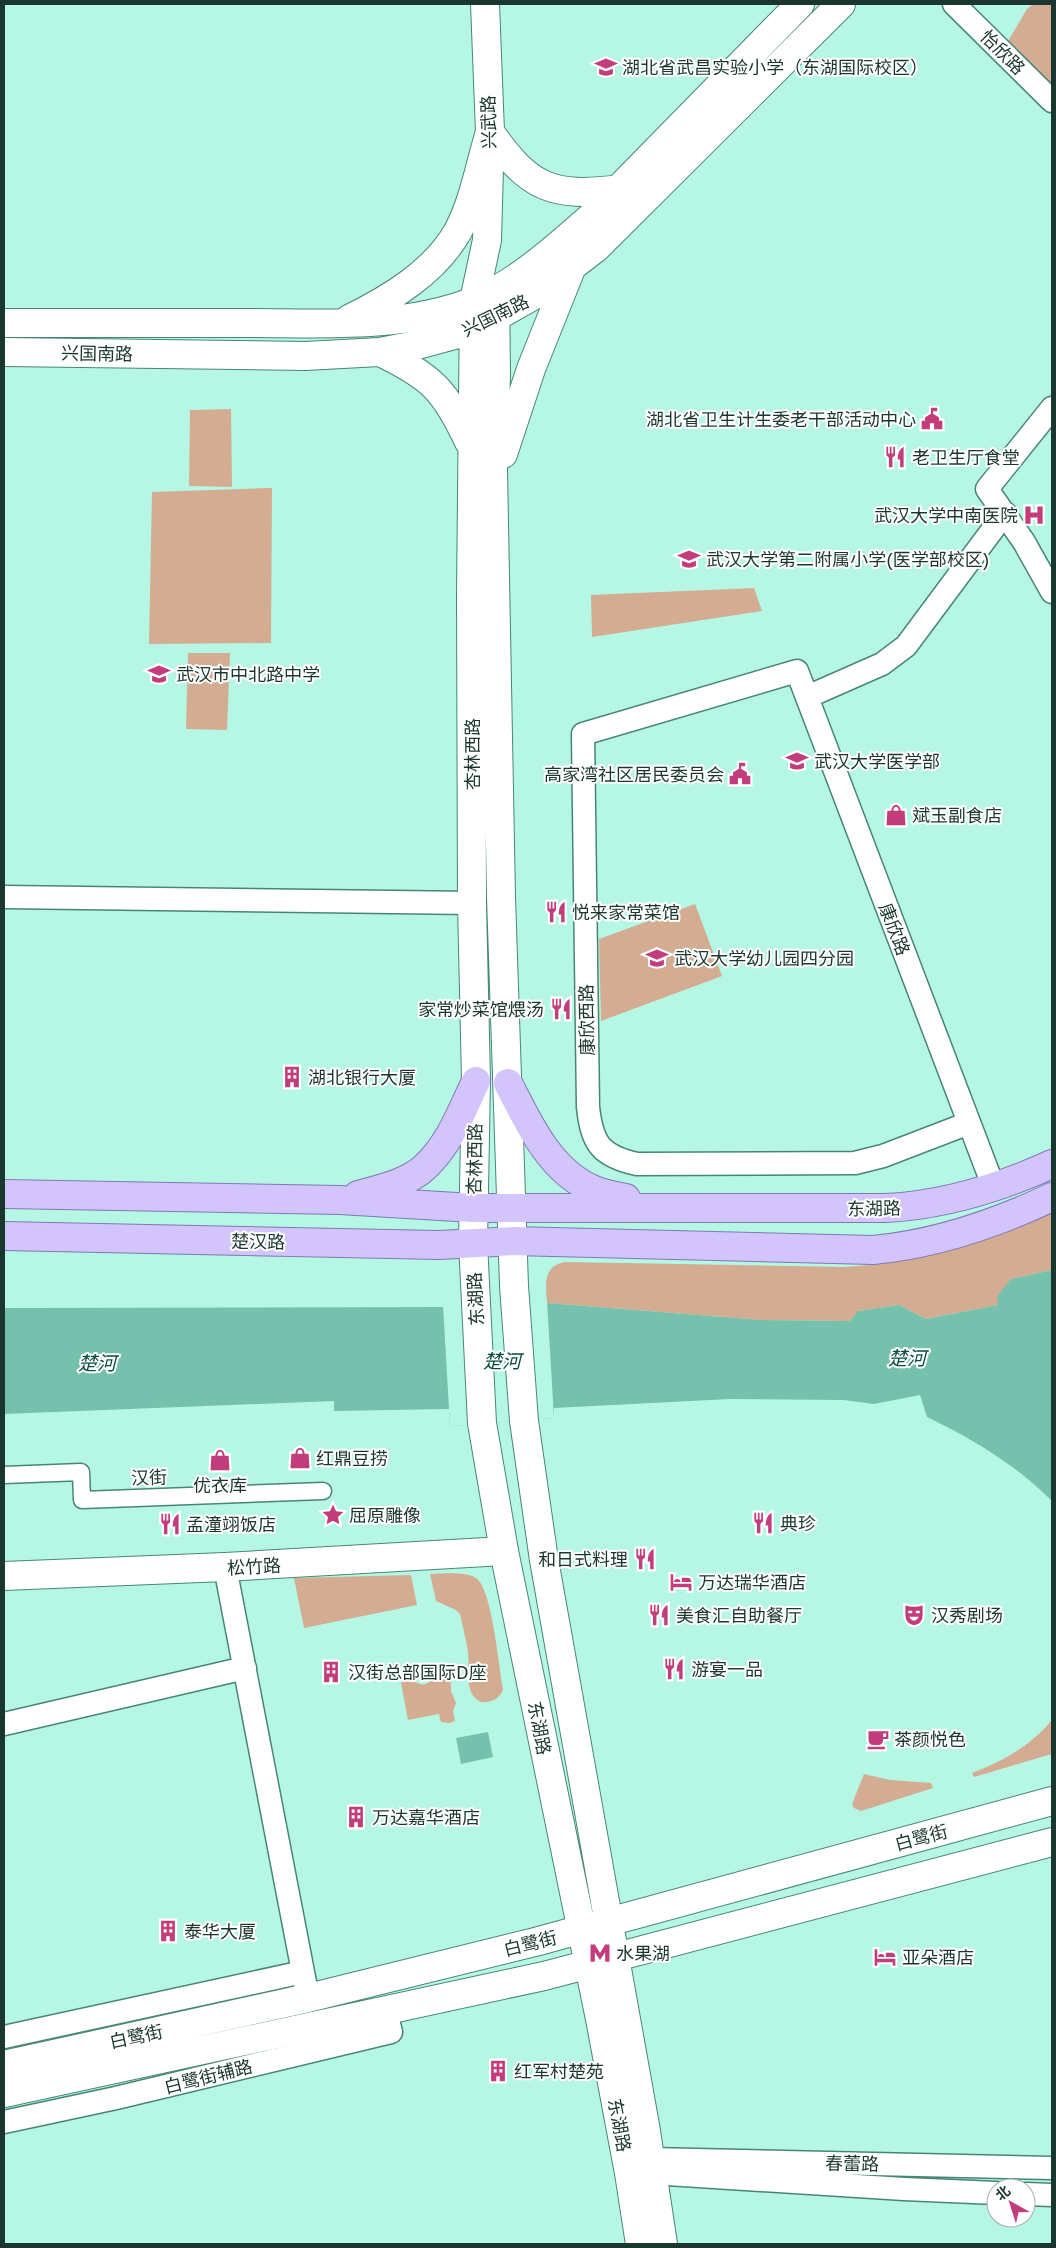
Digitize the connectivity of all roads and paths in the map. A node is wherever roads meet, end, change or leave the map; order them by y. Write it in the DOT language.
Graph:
graph roads {
  1 [pos="485,4"];
  2 [pos="800,4"];
  3 [pos="841,4"];
  4 [pos="954,4"];
  5 [pos="1052,101"];
  6 [pos="490,132"];
  7 [pos="620,189"];
  8 [pos="571,269"];
  9 [pos="484,296"];
  10 [pos="340,323"];
  11 [pos="4,324"];
  12 [pos="484,324"];
  13 [pos="4,352"];
  14 [pos="380,352"];
  15 [pos="1052,408"];
  16 [pos="473,451"];
  17 [pos="494,486"];
  18 [pos="1005,513"];
  19 [pos="1052,592"];
  20 [pos="797,671"];
  21 [pos="807,698"];
  22 [pos="4,897"];
  23 [pos="472,903"];
  24 [pos="476,1081"];
  25 [pos="508,1083"];
  26 [pos="969,1123"];
  27 [pos="1052,1164"];
  28 [pos="994,1188"];
  29 [pos="4,1194"];
  30 [pos="1052,1197"];
  31 [pos="340,1200"];
  32 [pos="682,1207"];
  33 [pos="473,1208"];
  34 [pos="512,1208"];
  35 [pos="4,1236"];
  36 [pos="513,1242"];
  37 [pos="473,1243"];
  38 [pos="4,1475"];
  39 [pos="323,1491"];
  40 [pos="504,1550"];
  41 [pos="225,1568"];
  42 [pos="4,1576"];
  43 [pos="245,1668"];
  44 [pos="4,1724"];
  45 [pos="1052,1802"];
  46 [pos="1052,1842"];
  47 [pos="607,1923"];
  48 [pos="581,1930"];
  49 [pos="615,1958"];
  50 [pos="588,1965"];
  51 [pos="306,1985"];
  52 [pos="386,2012"];
  53 [pos="4,2037"];
  54 [pos="4,2065"];
  55 [pos="4,2093"];
  56 [pos="4,2122"];
  57 [pos="652,2166"];
  58 [pos="1052,2168"];
  59 [pos="986,2193"];
  60 [pos="1036,2194"];
  61 [pos="1052,2195"];
  62 [pos="640,2244"];
  63 [pos="663,2244"];
  1 -- 6 [label="main road, 兴武路"];
  2 -- 7 [label="main road, 兴国南路"];
  3 -- 8 [label="main road, 兴国南路"];
  4 -- 5 [label="street, 怡欣路"];
  6 -- 7 [label="main road"];
  6 -- 9 [label="main road, 兴武路"];
  6 -- 10 [label="main road"];
  7 -- 9 [label="main road, 兴国南路"];
  8 -- 12 [label="main road, 兴国南路"];
  8 -- 17 [label="main road"];
  9 -- 10 [label="main road, 兴国南路"];
  9 -- 12 [label="main road, 杏林西路"];
  10 -- 11 [label="main road, 兴国南路"];
  12 -- 14 [label="main road, 兴国南路"];
  12 -- 16 [label="main road, 杏林西路"];
  12 -- 17 [label="main road, 杏林西路"];
  13 -- 14 [label="main road, 兴国南路"];
  14 -- 16 [label="main road"];
  15 -- 18 [label="street"];
  16 -- 23 [label="main road, 杏林西路"];
  17 -- 25 [label="main road, 杏林西路"];
  18 -- 19 [label="street"];
  18 -- 21 [label="street"];
  20 -- 21 [label="street, 康欣路"];
  20 -- 26 [label="street, 康欣西路"];
  21 -- 26 [label="street, 康欣路"];
  22 -- 23 [label="street"];
  23 -- 24 [label="main road, 杏林西路"];
  24 -- 31 [label="main road"];
  24 -- 33 [label="main road, 杏林西路"];
  25 -- 32 [label="main road"];
  25 -- 34 [label="main road, 杏林西路"];
  26 -- 28 [label="street, 康欣路"];
  27 -- 28 [label="main road, 东湖路"];
  28 -- 32 [label="main road, 东湖路"];
  29 -- 31 [label="main road"];
  30 -- 36 [label="main road"];
  31 -- 33 [label="main road"];
  32 -- 34 [label="main road, 东湖路"];
  33 -- 34 [label="main road"];
  33 -- 37 [label="main road, 东湖路"];
  34 -- 36 [label="main road, 东湖路"];
  35 -- 37 [label="main road, 楚汉路"];
  36 -- 37 [label="main road, 楚汉路"];
  36 -- 47 [label="main road, 东湖路"];
  37 -- 40 [label="main road, 东湖路"];
  38 -- 39 [label="street, 汉街"];
  40 -- 41 [label="main road, 松竹路"];
  40 -- 48 [label="main road, 东湖路"];
  41 -- 42 [label="main road, 松竹路"];
  41 -- 43 [label="street"];
  43 -- 44 [label="street"];
  43 -- 51 [label="street"];
  45 -- 47 [label="main road, 白鹭街"];
  46 -- 49 [label="main road, 白鹭街"];
  47 -- 48 [label="main road, 白鹭街"];
  47 -- 49 [label="main road, 东湖路"];
  48 -- 50 [label="main road, 东湖路"];
  48 -- 51 [label="main road, 白鹭街"];
  49 -- 50 [label="main road, 白鹭街"];
  49 -- 57 [label="main road, 东湖路"];
  50 -- 52 [label="main road, 白鹭街"];
  50 -- 62 [label="main road, 东湖路"];
  51 -- 53 [label="street"];
  51 -- 54 [label="main road, 白鹭街"];
  52 -- 55 [label="main road, 白鹭街"];
  52 -- 56 [label="street, 白鹭街辅路"];
  57 -- 58 [label="street, 春蕾路"];
  57 -- 59 [label="street, 春蕾路"];
  57 -- 63 [label="main road, 东湖路"];
  60 -- 61 [label="street"];
}
